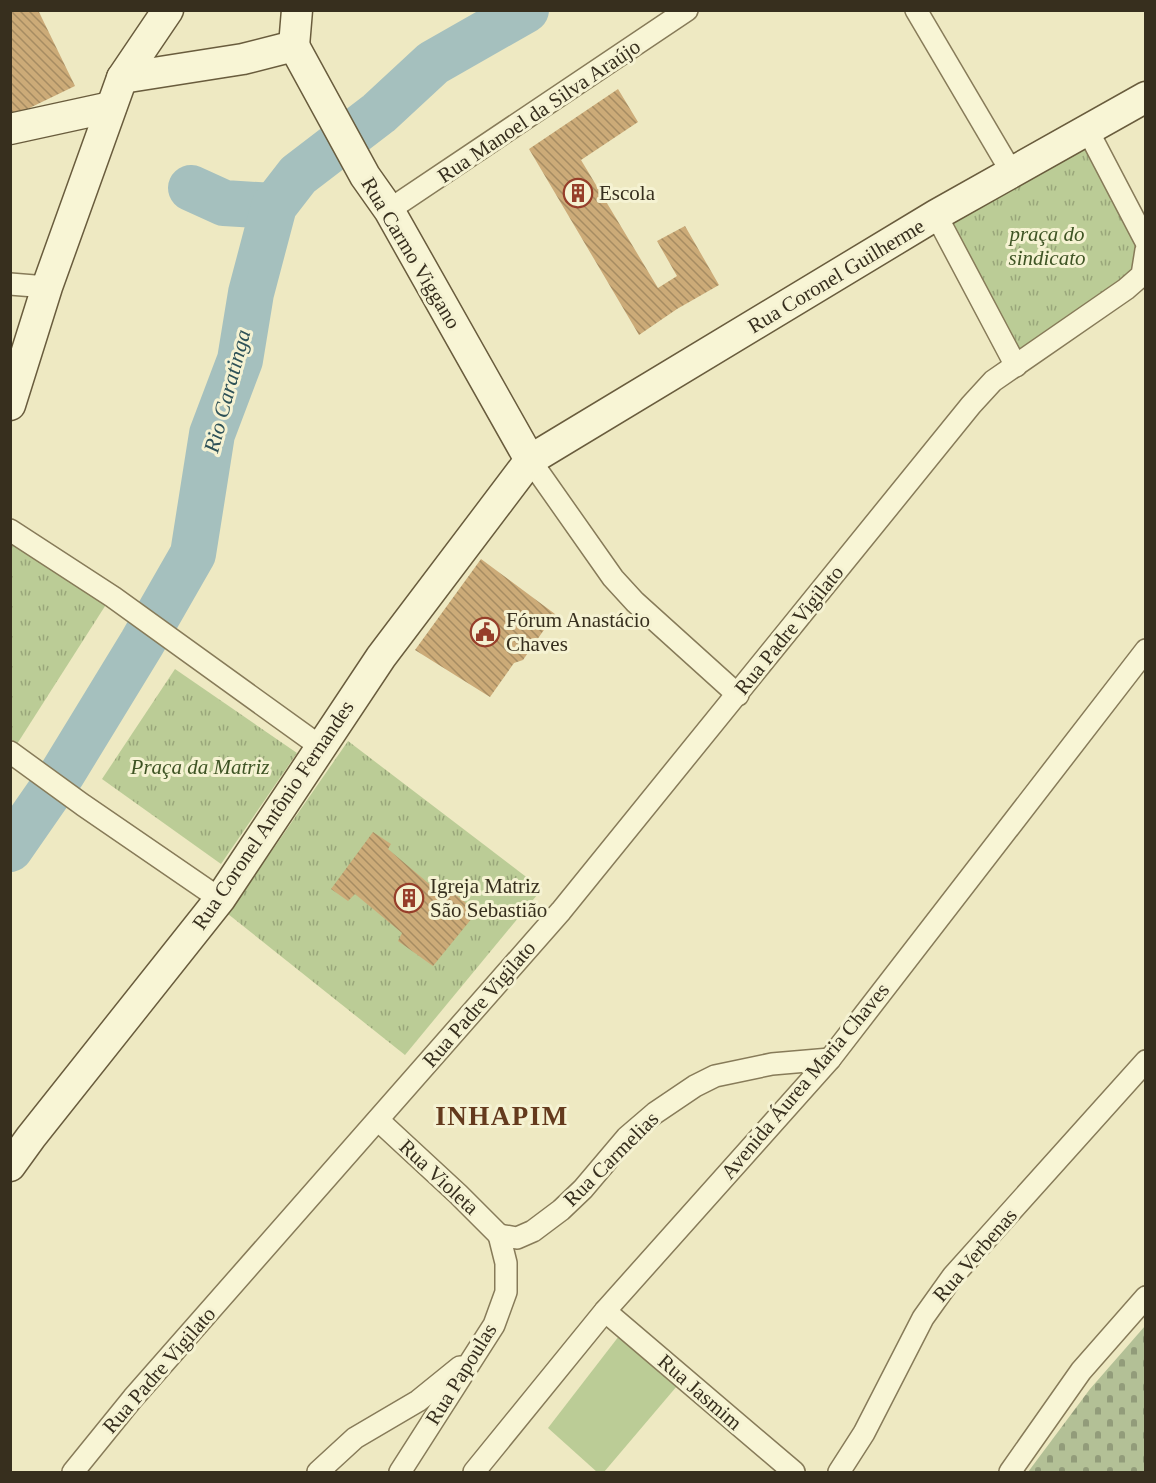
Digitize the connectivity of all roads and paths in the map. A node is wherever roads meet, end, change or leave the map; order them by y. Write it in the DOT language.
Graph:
graph roads {
  1 [pos="168,10"];
  2 [pos="297,10"];
  3 [pos="687,10"];
  4 [pos="916,10"];
  5 [pos="294,46"];
  6 [pos="122,78"];
  7 [pos="1146,97"];
  8 [pos="111,107"];
  9 [pos="10,129"];
  10 [pos="1088,131"];
  11 [pos="1012,173"];
  12 [pos="389,210"];
  13 [pos="936,215"];
  14 [pos="1146,242"];
  15 [pos="1146,250"];
  16 [pos="10,284"];
  17 [pos="47,287"];
  18 [pos="1016,366"];
  19 [pos="10,405"];
  20 [pos="530,460"];
  21 [pos="10,530"];
  22 [pos="1146,650"];
  23 [pos="738,694"];
  24 [pos="321,747"];
  25 [pos="12,753"];
  26 [pos="220,899"];
  27 [pos="830,1059"];
  28 [pos="1146,1061"];
  29 [pos="378,1120"];
  30 [pos="10,1166"];
  31 [pos="499,1235"];
  32 [pos="1146,1297"];
  33 [pos="605,1311"];
  34 [pos="477,1354"];
  35 [pos="73,1473"];
  36 [pos="318,1473"];
  37 [pos="400,1473"];
  38 [pos="474,1473"];
  39 [pos="794,1473"];
  40 [pos="839,1473"];
  41 [pos="1010,1473"];
  1 -- 6 [label="street"];
  2 -- 5 [label="street"];
  3 -- 12 [label="street, Rua Manoel da Silva Araújo"];
  4 -- 11 [label="street"];
  5 -- 6 [label="street"];
  5 -- 12 [label="street, Rua Carmo Viggano"];
  6 -- 8 [label="street"];
  7 -- 10 [label="street, Rua Coronel Guilherme"];
  8 -- 9 [label="street"];
  8 -- 17 [label="street"];
  10 -- 11 [label="street, Rua Coronel Guilherme"];
  10 -- 14 [label="street"];
  11 -- 13 [label="street, Rua Coronel Guilherme"];
  12 -- 20 [label="street, Rua Carmo Viggano"];
  13 -- 18 [label="street"];
  13 -- 20 [label="street, Rua Coronel Guilherme"];
  15 -- 18 [label="street, Rua Padre Vigilato"];
  16 -- 17 [label="street"];
  17 -- 19 [label="street"];
  18 -- 23 [label="street, Rua Padre Vigilato"];
  20 -- 23 [label="street"];
  20 -- 24 [label="street, Rua Coronel Antônio Fernandes"];
  21 -- 24 [label="street"];
  22 -- 27 [label="street, Avenida Áurea Maria Chaves"];
  23 -- 29 [label="street, Rua Padre Vigilato"];
  24 -- 26 [label="street, Rua Coronel Antônio Fernandes"];
  25 -- 26 [label="street"];
  26 -- 30 [label="street, Rua Coronel Antônio Fernandes"];
  27 -- 31 [label="street, Rua Carmelias"];
  27 -- 33 [label="street, Avenida Áurea Maria Chaves"];
  28 -- 40 [label="street, Rua Verbenas"];
  29 -- 31 [label="street, Rua Violeta"];
  29 -- 35 [label="street, Rua Padre Vigilato"];
  31 -- 34 [label="street, Rua Papoulas"];
  32 -- 41 [label="street"];
  33 -- 38 [label="street, Avenida Áurea Maria Chaves"];
  33 -- 39 [label="street, Rua Jasmim"];
  34 -- 36 [label="street"];
  34 -- 37 [label="street, Rua Papoulas"];
}
